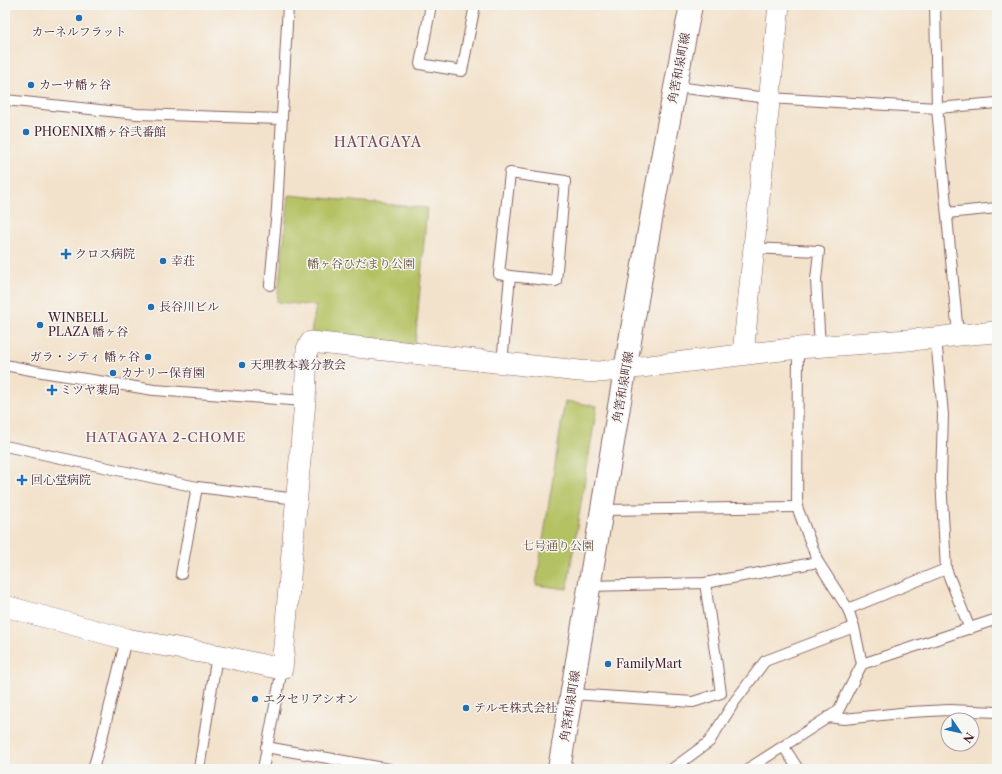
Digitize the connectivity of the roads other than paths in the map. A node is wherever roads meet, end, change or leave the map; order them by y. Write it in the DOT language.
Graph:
graph roads {
  1 [pos="288,5"];
  2 [pos="431,5"];
  3 [pos="475,5"];
  4 [pos="692,5"];
  5 [pos="779,5"];
  6 [pos="935,5"];
  7 [pos="675,86"];
  8 [pos="769,98"];
  9 [pos="5,100"];
  10 [pos="997,103"];
  11 [pos="936,108"];
  12 [pos="281,119"];
  13 [pos="997,208"];
  14 [pos="947,213"];
  15 [pos="754,248"];
  16 [pos="510,276"];
  17 [pos="270,284"];
  18 [pos="997,332"];
  19 [pos="958,335"];
  20 [pos="936,338"];
  21 [pos="820,347"];
  22 [pos="798,348"];
  23 [pos="743,354"];
  24 [pos="502,363"];
  25 [pos="5,365"];
  26 [pos="626,369"];
  27 [pos="305,401"];
  28 [pos="5,446"];
  29 [pos="197,487"];
  30 [pos="297,499"];
  31 [pos="797,507"];
  32 [pos="603,510"];
  33 [pos="818,562"];
  34 [pos="946,569"];
  35 [pos="181,574"];
  36 [pos="705,583"];
  37 [pos="590,586"];
  38 [pos="5,606"];
  39 [pos="848,609"];
  40 [pos="997,619"];
  41 [pos="854,627"];
  42 [pos="970,629"];
  43 [pos="126,639"];
  44 [pos="216,655"];
  45 [pos="862,664"];
  46 [pos="282,669"];
  47 [pos="572,694"];
  48 [pos="997,712"];
  49 [pos="828,717"];
  50 [pos="266,747"];
  51 [pos="784,747"];
  52 [pos="751,767"];
  53 [pos="93,769"];
  54 [pos="199,769"];
  55 [pos="263,769"];
  56 [pos="389,769"];
  57 [pos="559,769"];
  58 [pos="672,769"];
  59 [pos="798,769"];
  1 -- 12 [label="lane"];
  2 -- 3 [label="lane"];
  4 -- 7 [label="main road, 角筈和泉町線"];
  5 -- 8 [label="street"];
  6 -- 11 [label="lane"];
  7 -- 8 [label="lane"];
  7 -- 26 [label="main road, 角筈和泉町線"];
  8 -- 11 [label="lane"];
  8 -- 15 [label="street"];
  9 -- 12 [label="lane"];
  10 -- 11 [label="lane"];
  11 -- 14 [label="lane"];
  12 -- 17 [label="lane"];
  13 -- 14 [label="lane"];
  14 -- 19 [label="lane"];
  15 -- 21 [label="lane"];
  15 -- 23 [label="street"];
  16 -- 16 [label="lane"];
  16 -- 24 [label="lane"];
  18 -- 19 [label="street"];
  19 -- 20 [label="street"];
  20 -- 21 [label="street"];
  20 -- 34 [label="lane"];
  21 -- 22 [label="street"];
  22 -- 23 [label="street"];
  22 -- 31 [label="lane"];
  23 -- 26 [label="street"];
  24 -- 26 [label="street"];
  24 -- 27 [label="street"];
  25 -- 27 [label="lane"];
  26 -- 32 [label="main road, 角筈和泉町線"];
  27 -- 30 [label="street"];
  28 -- 29 [label="lane"];
  29 -- 30 [label="lane"];
  29 -- 35 [label="lane"];
  30 -- 46 [label="street"];
  31 -- 32 [label="lane"];
  31 -- 33 [label="lane"];
  32 -- 37 [label="main road, 角筈和泉町線"];
  33 -- 36 [label="lane"];
  33 -- 39 [label="lane"];
  34 -- 39 [label="lane"];
  34 -- 42 [label="lane"];
  36 -- 37 [label="lane"];
  36 -- 47 [label="lane"];
  37 -- 47 [label="main road, 角筈和泉町線"];
  38 -- 43 [label="street"];
  39 -- 41 [label="lane"];
  40 -- 42 [label="lane"];
  41 -- 45 [label="lane"];
  41 -- 58 [label="lane"];
  42 -- 45 [label="lane"];
  43 -- 44 [label="street"];
  43 -- 53 [label="lane"];
  44 -- 46 [label="street"];
  44 -- 54 [label="lane"];
  45 -- 49 [label="lane"];
  46 -- 50 [label="lane"];
  47 -- 57 [label="main road, 角筈和泉町線"];
  48 -- 49 [label="lane"];
  49 -- 51 [label="lane"];
  50 -- 55 [label="lane"];
  50 -- 56 [label="lane"];
  51 -- 52 [label="lane"];
  51 -- 59 [label="lane"];
}
